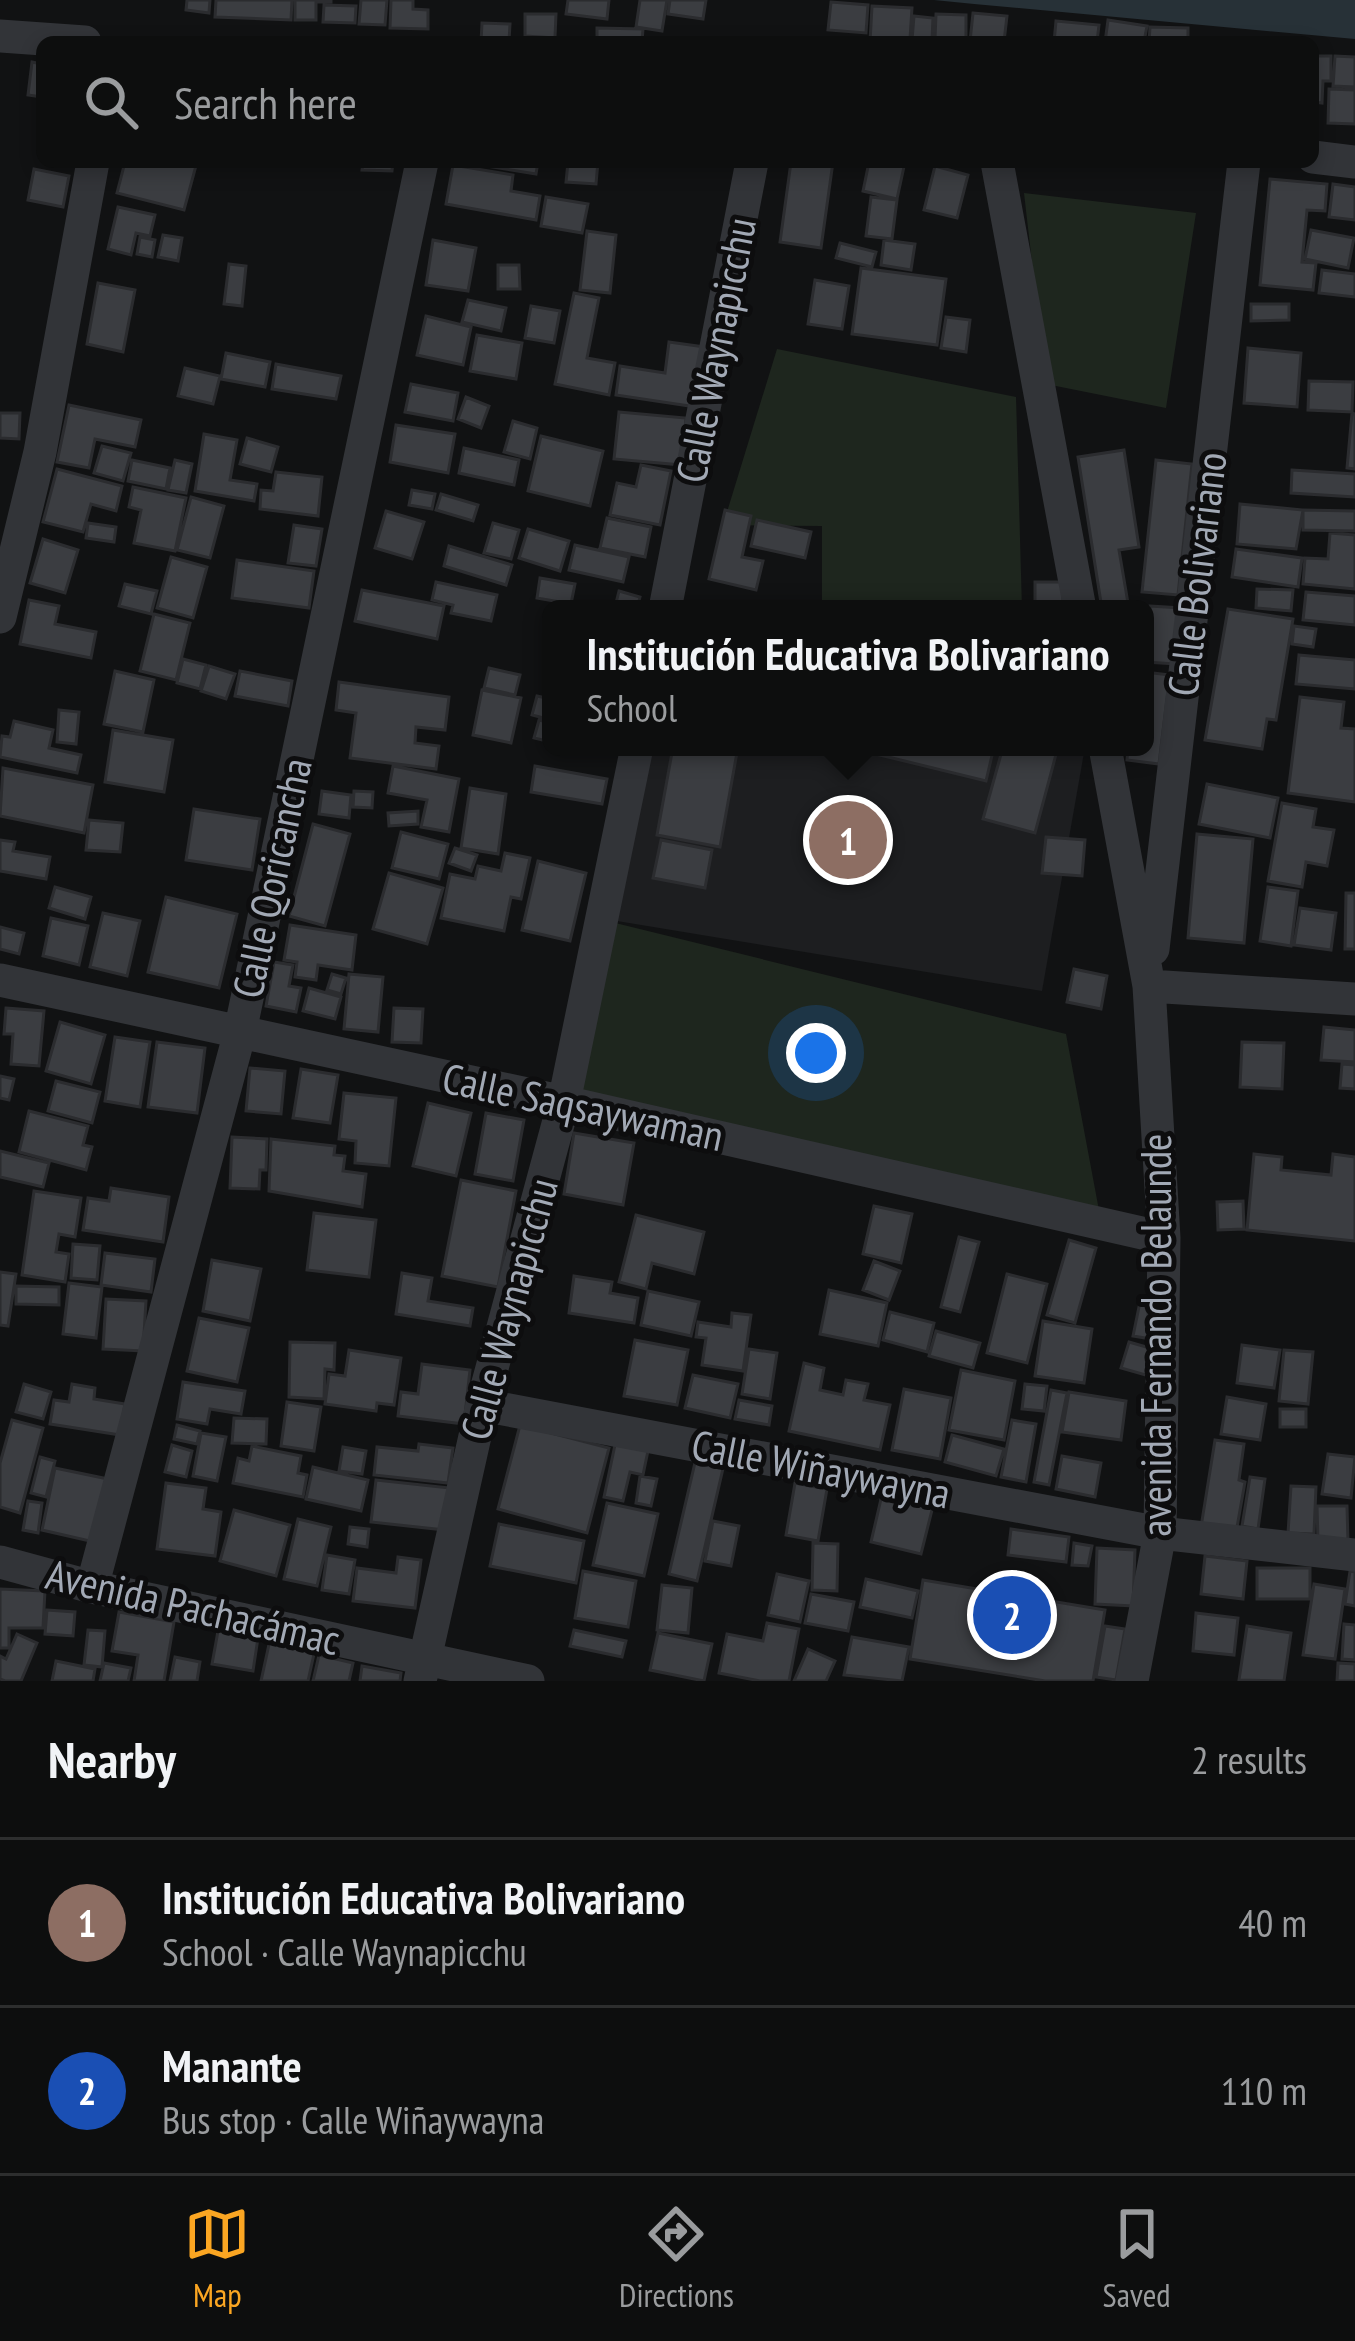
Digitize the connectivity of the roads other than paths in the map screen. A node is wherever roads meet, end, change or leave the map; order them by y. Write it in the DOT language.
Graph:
graph roads {
  1 [pos="0,37"];
  2 [pos="36,39"];
  3 [pos="1319,158"];
  4 [pos="1355,161"];
  5 [pos="92,168"];
  6 [pos="421,168"];
  7 [pos="751,168"];
  8 [pos="999,168"];
  9 [pos="1243,168"];
  10 [pos="667,600"];
  11 [pos="1078,600"];
  12 [pos="0,617"];
  13 [pos="635,756"];
  14 [pos="1107,756"];
  15 [pos="0,980"];
  16 [pos="1149,986"];
  17 [pos="1355,999"];
  18 [pos="240,1032"];
  19 [pos="564,1102"];
  20 [pos="1164,1238"];
  21 [pos="482,1405"];
  22 [pos="1160,1533"];
  23 [pos="1355,1555"];
  24 [pos="0,1562"];
  25 [pos="92,1587"];
  26 [pos="422,1670"];
  27 [pos="528,1681"];
  28 [pos="1132,1681"];
  1 -- 2 [label="street"];
  3 -- 4 [label="street"];
  5 -- 12 [label="street"];
  6 -- 18 [label="street, Calle Qoricancha"];
  7 -- 10 [label="street, Calle Waynapicchu"];
  8 -- 11 [label="street"];
  9 -- 16 [label="street, Calle Bolivariano"];
  13 -- 19 [label="street, Calle Waynapicchu"];
  14 -- 16 [label="street"];
  15 -- 18 [label="street, Calle Saqsaywaman"];
  16 -- 17 [label="street"];
  16 -- 20 [label="street, avenida Fernando Belaunde"];
  18 -- 19 [label="street, Calle Saqsaywaman"];
  18 -- 25 [label="street, Calle Qoricancha"];
  19 -- 20 [label="street, Calle Saqsaywaman"];
  19 -- 21 [label="street, Calle Waynapicchu"];
  20 -- 22 [label="street, avenida Fernando Belaunde"];
  21 -- 22 [label="street, Calle Wiñaywayna"];
  21 -- 26 [label="street, Calle Waynapicchu"];
  22 -- 23 [label="street, Calle Wiñaywayna"];
  22 -- 28 [label="street, avenida Fernando Belaunde"];
  24 -- 25 [label="street, Avenida Pachacámac"];
  25 -- 26 [label="street, Avenida Pachacámac"];
  26 -- 27 [label="street, Avenida Pachacámac"];
}
